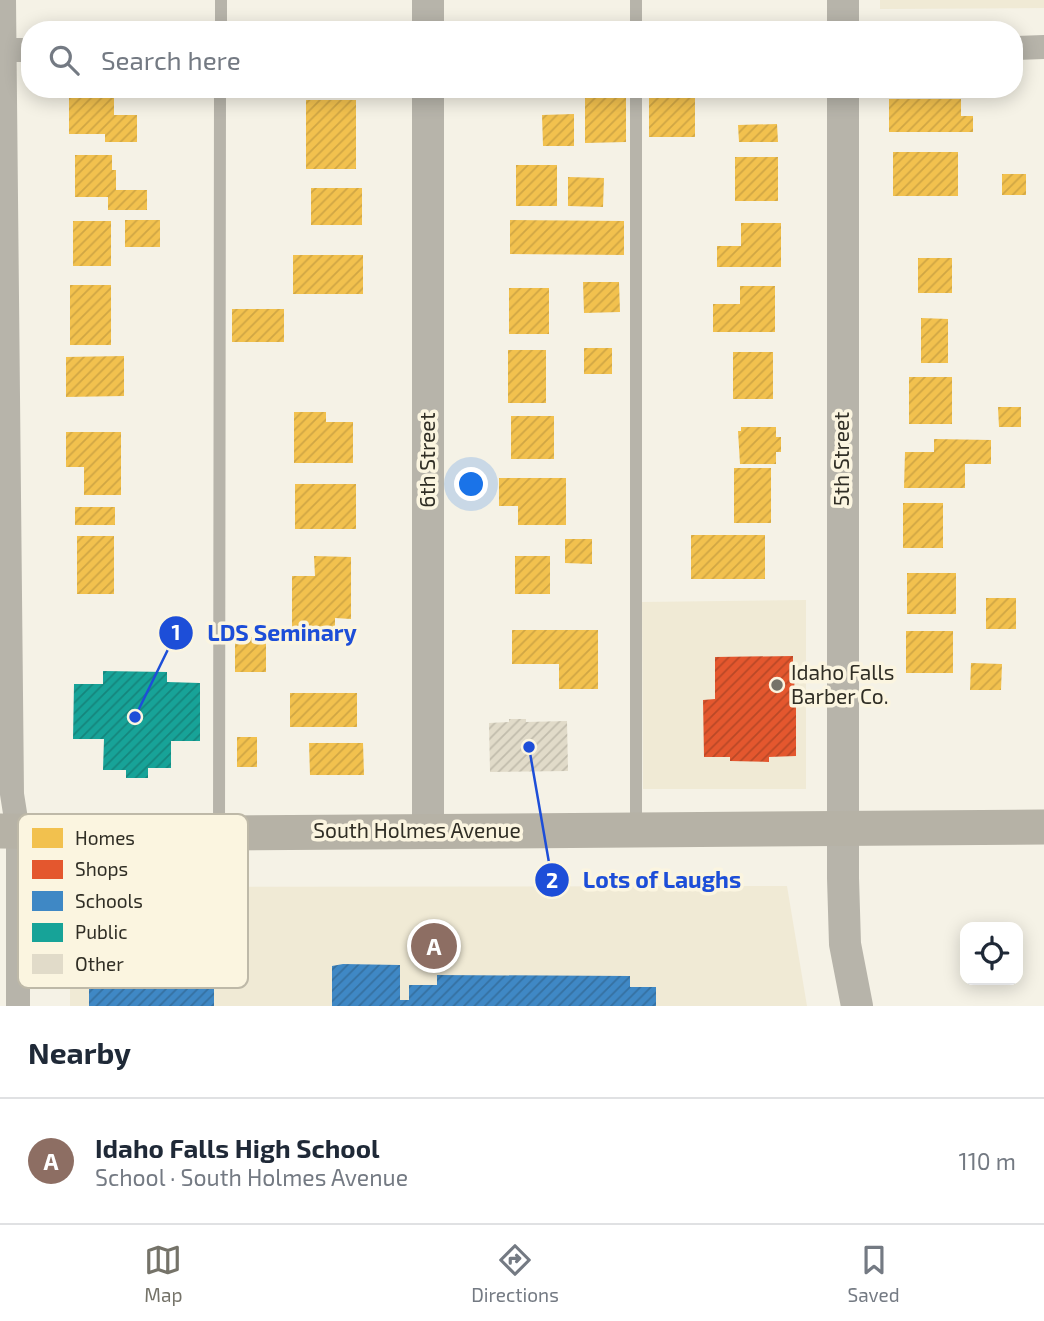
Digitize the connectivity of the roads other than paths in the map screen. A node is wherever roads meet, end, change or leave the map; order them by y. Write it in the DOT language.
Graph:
graph roads {
  1 [pos="4,0"];
  2 [pos="221,0"];
  3 [pos="428,0"];
  4 [pos="636,0"];
  5 [pos="843,0"];
  6 [pos="221,21"];
  7 [pos="428,21"];
  8 [pos="636,21"];
  9 [pos="843,21"];
  10 [pos="1044,47"];
  11 [pos="1023,48"];
  12 [pos="2,50"];
  13 [pos="21,50"];
  14 [pos="220,98"];
  15 [pos="428,98"];
  16 [pos="636,98"];
  17 [pos="843,98"];
  18 [pos="219,814"];
  19 [pos="1044,827"];
  20 [pos="842,829"];
  21 [pos="636,830"];
  22 [pos="9,831"];
  23 [pos="428,831"];
  24 [pos="248,833"];
  25 [pos="18,1006"];
  26 [pos="856,1006"];
  1 -- 12 [label="street"];
  2 -- 6 [label="lane"];
  3 -- 7 [label="street"];
  4 -- 8 [label="lane"];
  5 -- 9 [label="street"];
  10 -- 11 [label="street"];
  12 -- 13 [label="street"];
  12 -- 22 [label="street"];
  14 -- 18 [label="lane"];
  15 -- 23 [label="street, 6th Street"];
  16 -- 21 [label="lane"];
  17 -- 20 [label="street, 5th Street"];
  19 -- 20 [label="main road, South Holmes Avenue"];
  20 -- 21 [label="main road, South Holmes Avenue"];
  20 -- 26 [label="street, 5th Street"];
  21 -- 23 [label="main road, South Holmes Avenue"];
  22 -- 25 [label="street"];
  23 -- 24 [label="main road, South Holmes Avenue"];
}
